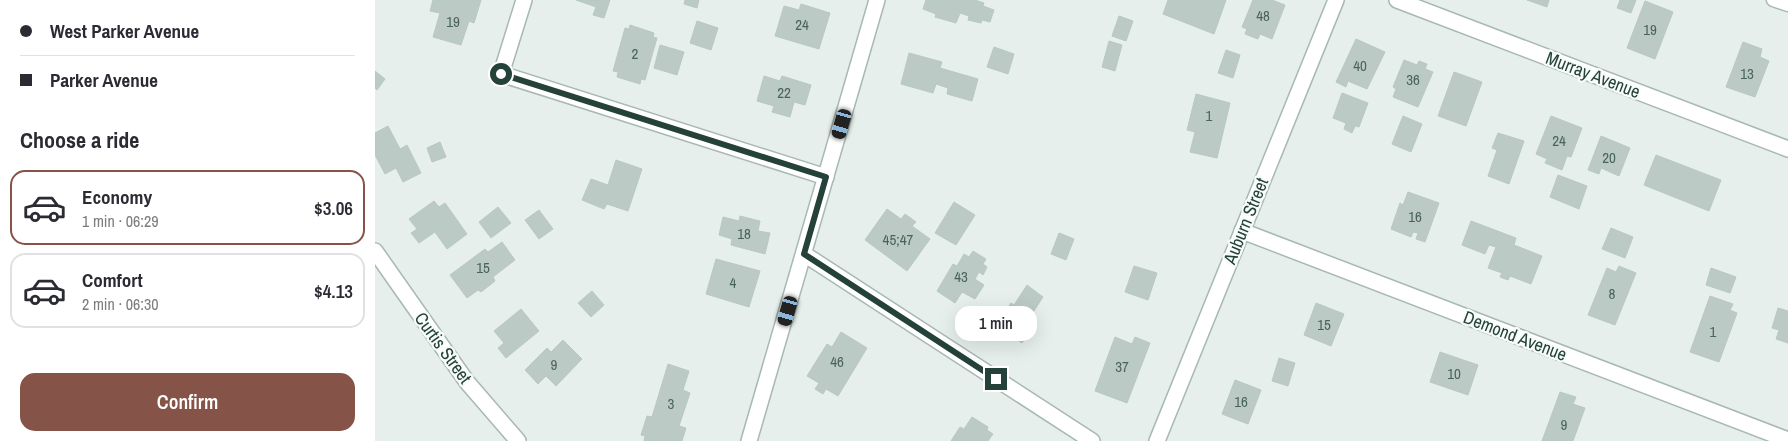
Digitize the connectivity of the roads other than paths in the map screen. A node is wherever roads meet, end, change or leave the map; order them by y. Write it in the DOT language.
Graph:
graph roads {
  1 [pos="524,0"];
  2 [pos="877,0"];
  3 [pos="1335,0"];
  4 [pos="1397,0"];
  5 [pos="1773,0"];
  6 [pos="1788,5"];
  7 [pos="1788,149"];
  8 [pos="826,177"];
  9 [pos="1242,231"];
  10 [pos="375,251"];
  11 [pos="804,254"];
  12 [pos="1788,440"];
  13 [pos="518,441"];
  14 [pos="749,441"];
  15 [pos="1092,441"];
  16 [pos="1157,441"];
  1 -- 8 [label="street"];
  2 -- 8 [label="street"];
  3 -- 9 [label="street, Auburn Street"];
  4 -- 7 [label="street, Murray Avenue"];
  5 -- 6 [label="lane"];
  8 -- 11 [label="street"];
  9 -- 12 [label="street, Demond Avenue"];
  9 -- 16 [label="street, Auburn Street"];
  10 -- 13 [label="street, Curtis Street"];
  11 -- 14 [label="street"];
  11 -- 15 [label="street"];
}
